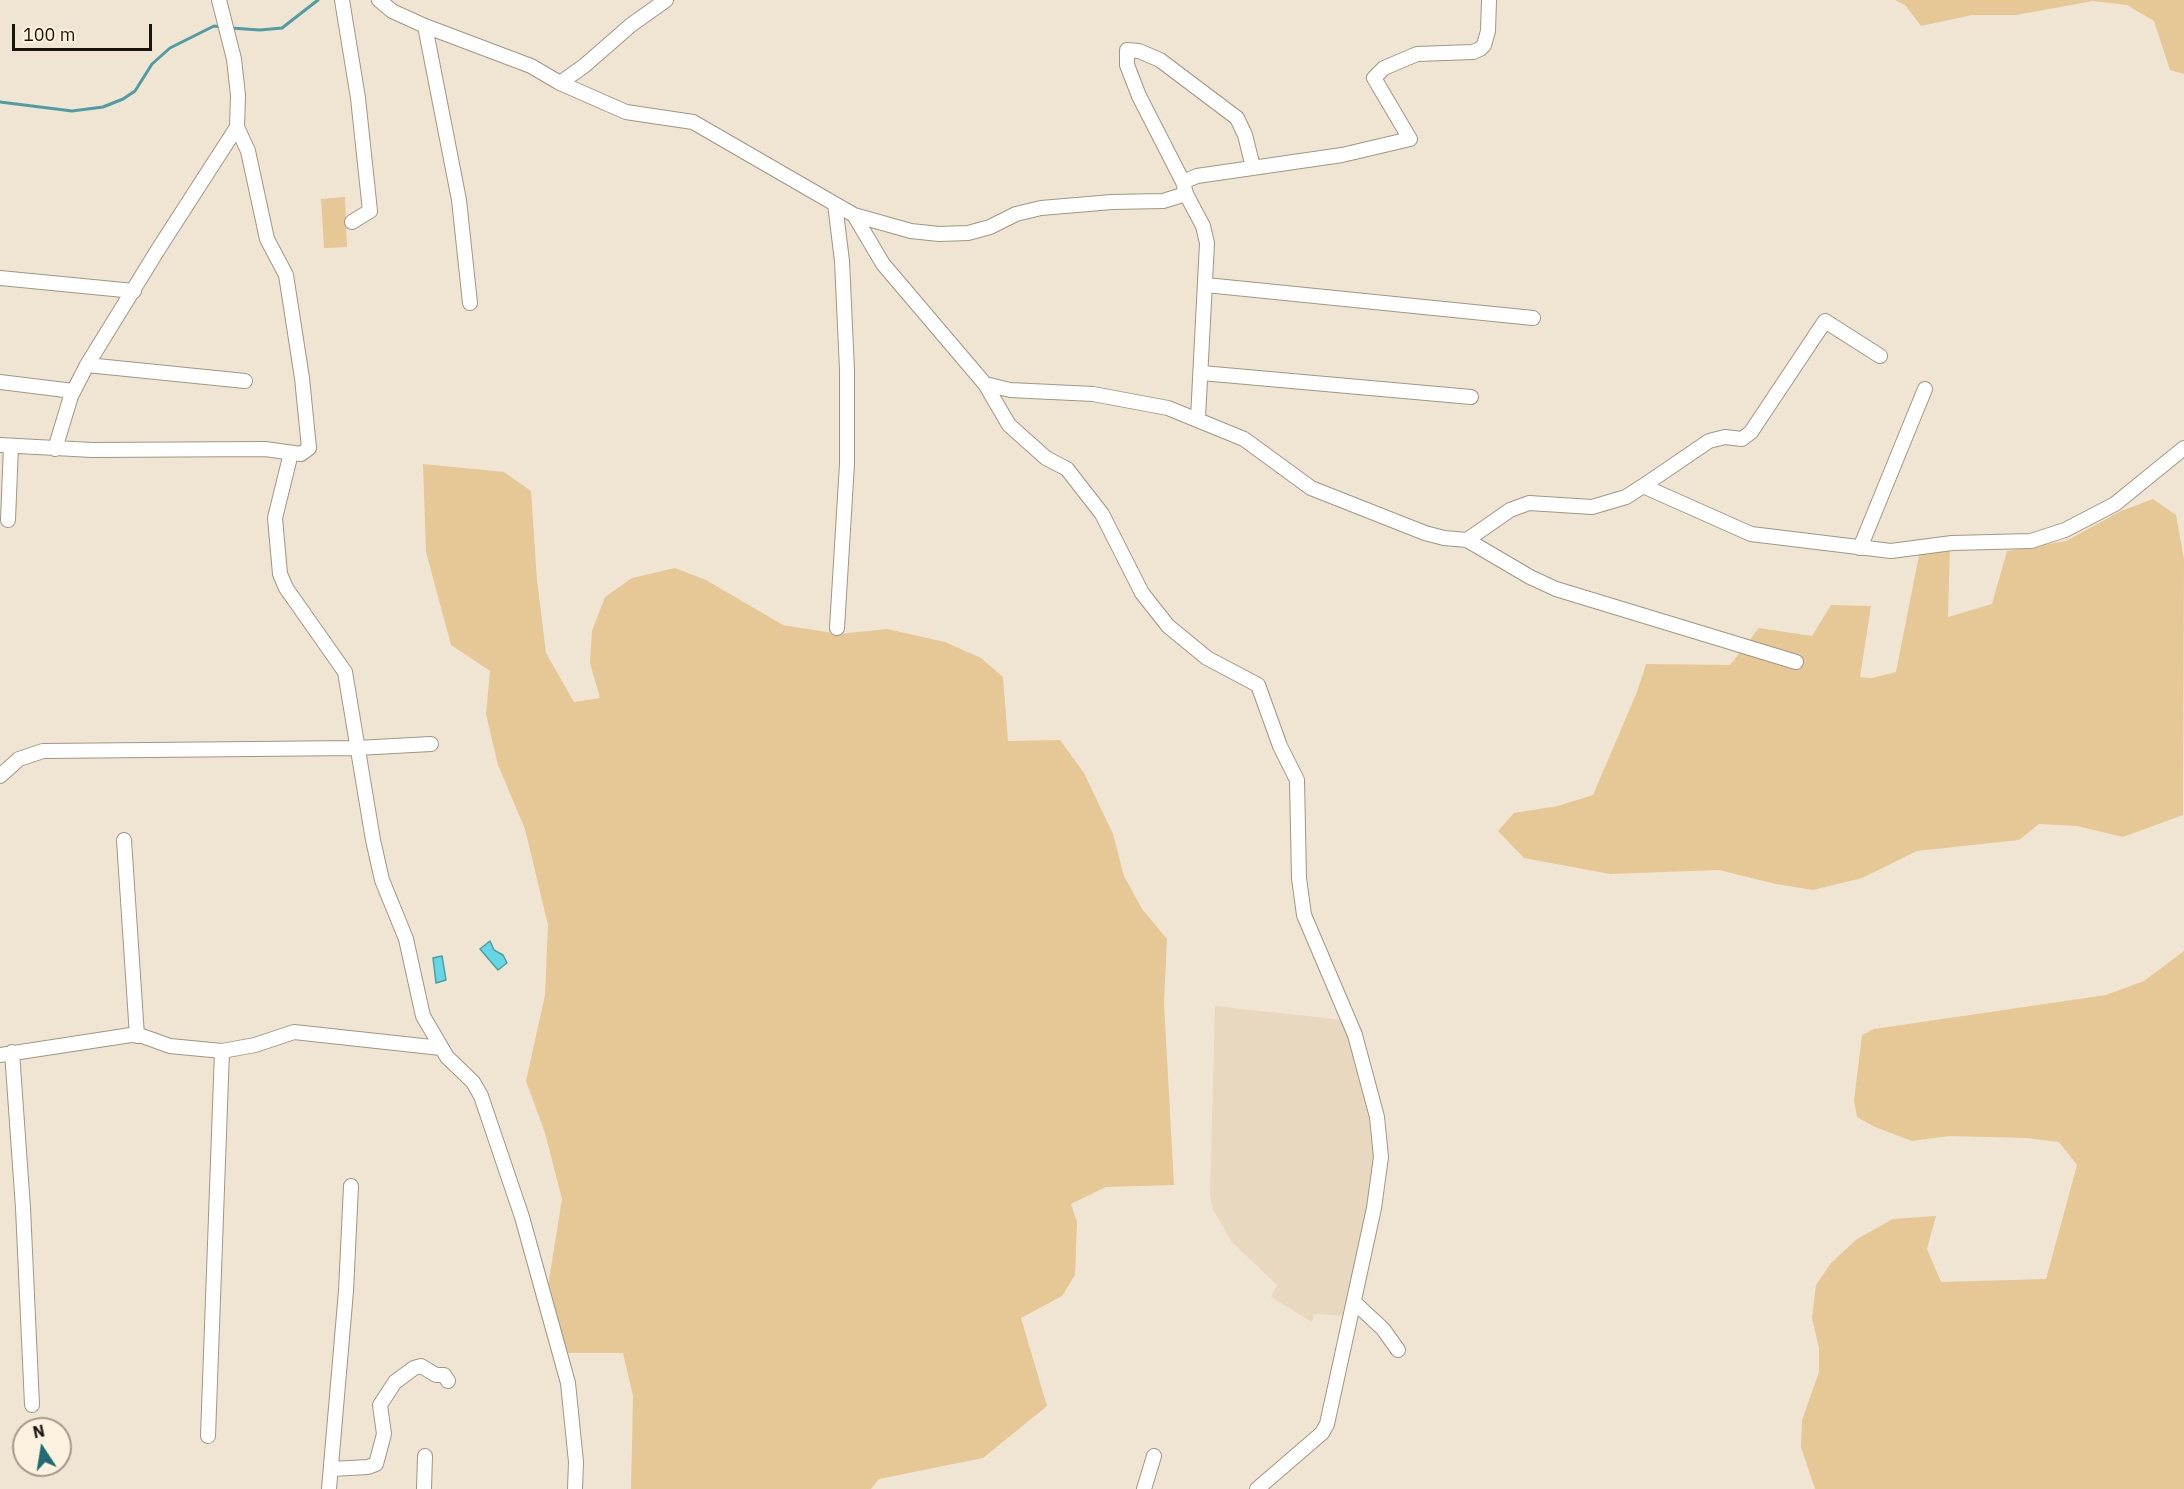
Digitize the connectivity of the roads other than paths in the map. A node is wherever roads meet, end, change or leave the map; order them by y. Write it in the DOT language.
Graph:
graph roads {
  1 [pos="219,0"];
  2 [pos="379,0"];
  3 [pos="666,0"];
  4 [pos="1489,0"];
  5 [pos="342,1"];
  6 [pos="425,26"];
  7 [pos="560,83"];
  8 [pos="237,127"];
  9 [pos="1253,167"];
  10 [pos="1184,188"];
  11 [pos="835,204"];
  12 [pos="854,215"];
  13 [pos="352,222"];
  14 [pos="0,278"];
  15 [pos="1206,285"];
  16 [pos="134,291"];
  17 [pos="470,303"];
  18 [pos="1533,318"];
  19 [pos="1880,356"];
  20 [pos="87,366"];
  21 [pos="1202,373"];
  22 [pos="245,381"];
  23 [pos="0,382"];
  24 [pos="985,384"];
  25 [pos="1925,389"];
  26 [pos="73,391"];
  27 [pos="1471,397"];
  28 [pos="1198,418"];
  29 [pos="5,446"];
  30 [pos="2184,448"];
  31 [pos="55,449"];
  32 [pos="291,453"];
  33 [pos="1642,486"];
  34 [pos="8,520"];
  35 [pos="1467,540"];
  36 [pos="1860,548"];
  37 [pos="837,628"];
  38 [pos="1796,662"];
  39 [pos="431,744"];
  40 [pos="357,748"];
  41 [pos="0,776"];
  42 [pos="124,840"];
  43 [pos="137,1035"];
  44 [pos="441,1048"];
  45 [pos="222,1051"];
  46 [pos="6,1054"];
  47 [pos="351,1186"];
  48 [pos="1354,1302"];
  49 [pos="1398,1350"];
  50 [pos="448,1381"];
  51 [pos="32,1405"];
  52 [pos="208,1436"];
  53 [pos="425,1456"];
  54 [pos="1154,1456"];
  55 [pos="331,1469"];
  56 [pos="329,1489"];
  57 [pos="424,1489"];
  58 [pos="575,1489"];
  59 [pos="1144,1489"];
  60 [pos="1257,1489"];
  1 -- 8 [label="street"];
  2 -- 6 [label="street"];
  3 -- 7 [label="street"];
  4 -- 9 [label="street"];
  5 -- 13 [label="street"];
  6 -- 7 [label="street"];
  6 -- 17 [label="street"];
  7 -- 11 [label="street"];
  8 -- 16 [label="street"];
  8 -- 32 [label="street"];
  9 -- 10 [label="street"];
  9 -- 10 [label="street"];
  10 -- 12 [label="street"];
  10 -- 15 [label="street"];
  11 -- 12 [label="street"];
  11 -- 37 [label="street"];
  12 -- 24 [label="street"];
  14 -- 16 [label="street"];
  15 -- 18 [label="street"];
  15 -- 21 [label="street"];
  16 -- 20 [label="street"];
  19 -- 33 [label="street"];
  20 -- 22 [label="street"];
  20 -- 26 [label="street"];
  21 -- 27 [label="street"];
  21 -- 28 [label="street"];
  23 -- 26 [label="street"];
  24 -- 28 [label="street"];
  24 -- 48 [label="street"];
  25 -- 36 [label="street"];
  26 -- 31 [label="street"];
  28 -- 35 [label="street"];
  29 -- 31 [label="street"];
  29 -- 34 [label="street"];
  30 -- 36 [label="street"];
  31 -- 32 [label="street"];
  32 -- 40 [label="street"];
  33 -- 35 [label="street"];
  33 -- 36 [label="street"];
  35 -- 38 [label="street"];
  39 -- 40 [label="street"];
  40 -- 41 [label="street"];
  40 -- 44 [label="street"];
  42 -- 43 [label="street"];
  43 -- 45 [label="street"];
  43 -- 46 [label="street"];
  44 -- 45 [label="street"];
  44 -- 58 [label="street"];
  45 -- 52 [label="street"];
  46 -- 51 [label="street"];
  47 -- 55 [label="street"];
  48 -- 49 [label="street"];
  48 -- 60 [label="street"];
  50 -- 55 [label="street"];
  53 -- 57 [label="street"];
  54 -- 59 [label="street"];
  55 -- 56 [label="street"];
}
